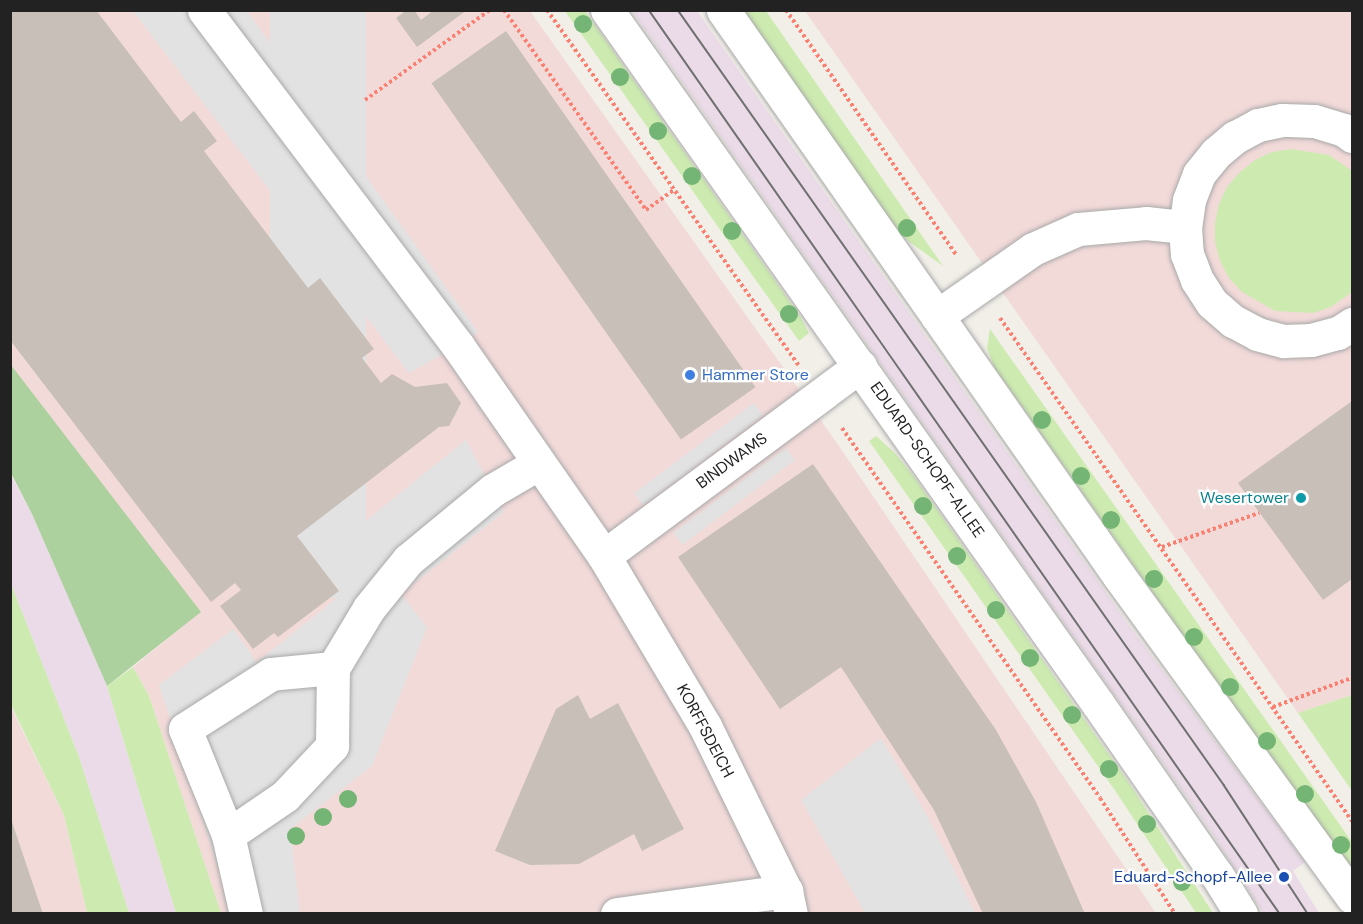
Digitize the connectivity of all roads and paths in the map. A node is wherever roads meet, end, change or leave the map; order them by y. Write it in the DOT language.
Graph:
graph roads {
  1 [pos="204,10"];
  2 [pos="490,10"];
  3 [pos="504,10"];
  4 [pos="547,10"];
  5 [pos="607,10"];
  6 [pos="723,10"];
  7 [pos="786,10"];
  8 [pos="365,100"];
  9 [pos="1353,136"];
  10 [pos="674,190"];
  11 [pos="1185,227"];
  12 [pos="978,287"];
  13 [pos="937,316"];
  14 [pos="1353,324"];
  15 [pos="861,366"];
  16 [pos="820,396"];
  17 [pos="539,463"];
  18 [pos="1259,513"];
  19 [pos="1162,547"];
  20 [pos="604,556"];
  21 [pos="333,668"];
  22 [pos="1353,678"];
  23 [pos="1273,707"];
  24 [pos="1353,821"];
  25 [pos="228,835"];
  26 [pos="1353,897"];
  27 [pos="788,902"];
  28 [pos="246,914"];
  29 [pos="617,914"];
  30 [pos="1175,914"];
  31 [pos="1241,914"];
  1 -- 17 [label="street, KORFFSDEICH"];
  2 -- 8 [label="path"];
  3 -- 10 [label="path"];
  4 -- 10 [label="path"];
  5 -- 15 [label="street, EDUARD-SCHOPF-ALLEE"];
  6 -- 13 [label="street"];
  7 -- 12 [label="path"];
  9 -- 11 [label="street"];
  10 -- 16 [label="path"];
  11 -- 12 [label="street"];
  11 -- 14 [label="street"];
  12 -- 13 [label="street"];
  12 -- 19 [label="path"];
  13 -- 26 [label="street"];
  15 -- 16 [label="street, BINDWAMS"];
  15 -- 31 [label="street, EDUARD-SCHOPF-ALLEE"];
  16 -- 20 [label="street, BINDWAMS"];
  16 -- 30 [label="path"];
  17 -- 20 [label="street, KORFFSDEICH"];
  17 -- 21 [label="street"];
  18 -- 19 [label="path"];
  19 -- 23 [label="path"];
  20 -- 27 [label="street, KORFFSDEICH"];
  21 -- 25 [label="street"];
  21 -- 25 [label="street"];
  22 -- 23 [label="path"];
  23 -- 24 [label="path"];
  25 -- 28 [label="street"];
  27 -- 29 [label="street"];
}
